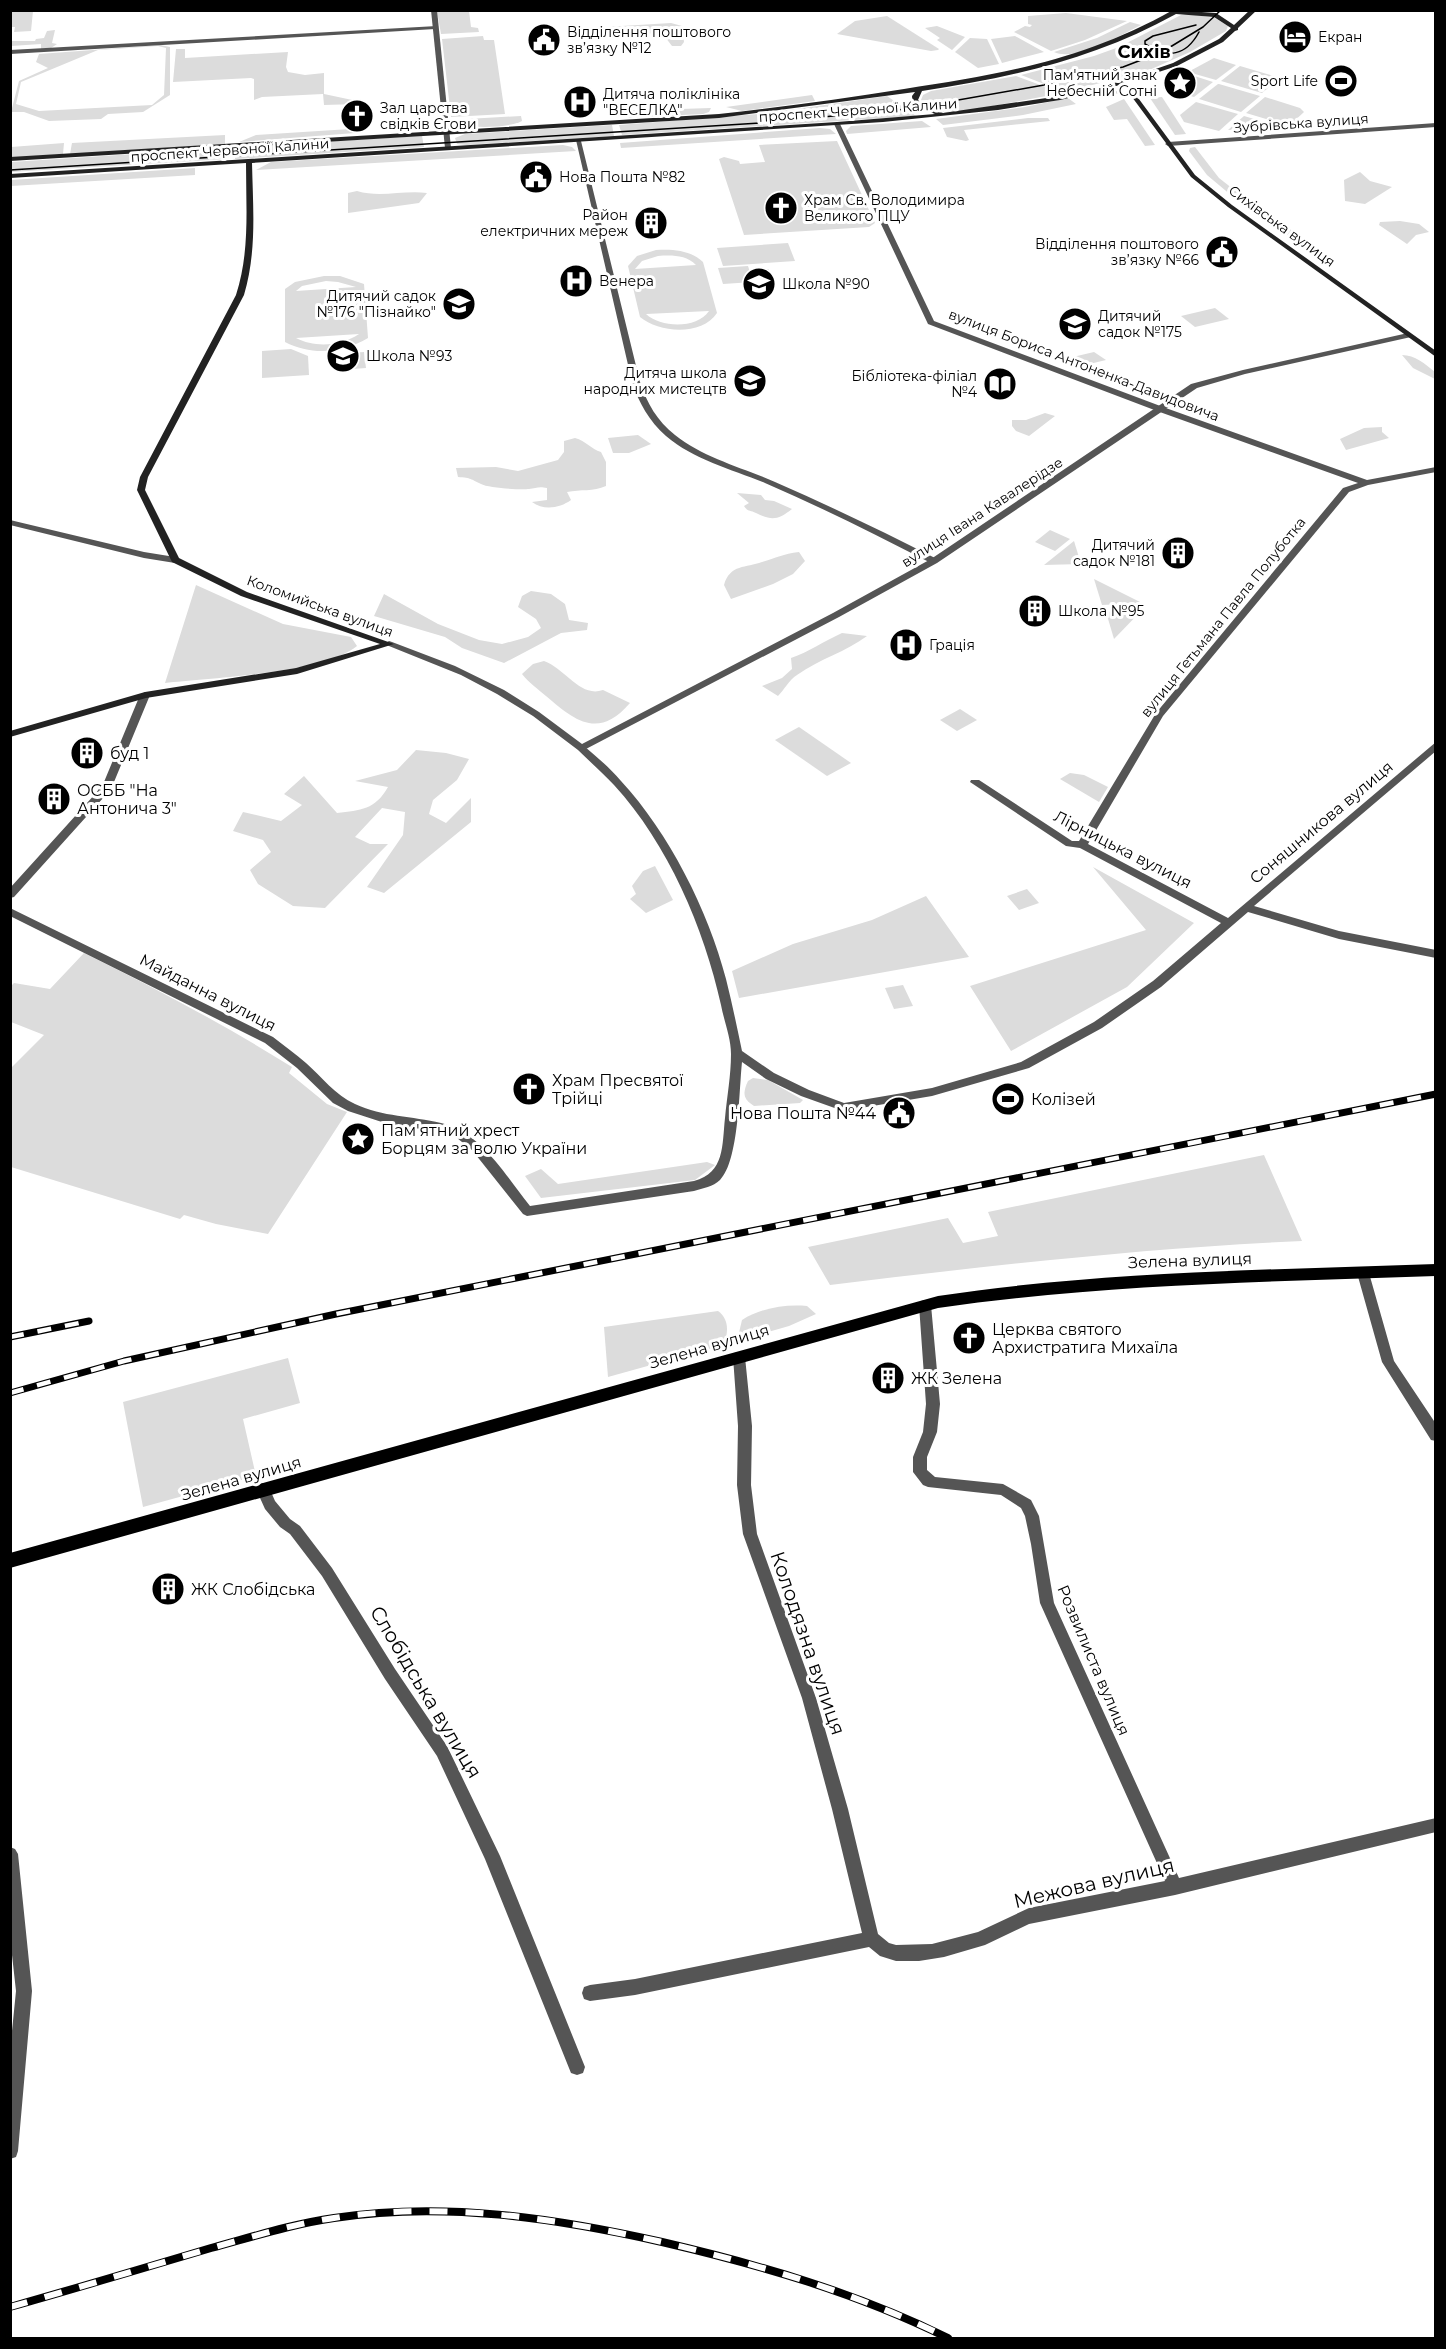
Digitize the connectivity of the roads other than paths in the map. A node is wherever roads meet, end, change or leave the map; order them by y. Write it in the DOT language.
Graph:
graph roads {
  1 [pos="434,10"];
  2 [pos="1254,10"];
  3 [pos="1176,11"];
  4 [pos="435,27"];
  5 [pos="1236,29"];
  6 [pos="10,52"];
  7 [pos="1156,74"];
  8 [pos="920,89"];
  9 [pos="1098,89"];
  10 [pos="1137,91"];
  11 [pos="947,116"];
  12 [pos="837,124"];
  13 [pos="1436,125"];
  14 [pos="446,132"];
  15 [pos="578,141"];
  16 [pos="1168,144"];
  17 [pos="448,148"];
  18 [pos="10,159"];
  19 [pos="249,161"];
  20 [pos="10,176"];
  21 [pos="1408,335"];
  22 [pos="1436,355"];
  23 [pos="1160,409"];
  24 [pos="1436,469"];
  25 [pos="1366,483"];
  26 [pos="10,522"];
  27 [pos="175,560"];
  28 [pos="934,561"];
  29 [pos="389,644"];
  30 [pos="145,695"];
  31 [pos="10,734"];
  32 [pos="1436,745"];
  33 [pos="581,748"];
  34 [pos="975,782"];
  35 [pos="1082,845"];
  36 [pos="10,895"];
  37 [pos="1245,907"];
  38 [pos="10,911"];
  39 [pos="1227,922"];
  40 [pos="1436,954"];
  41 [pos="737,1053"];
  42 [pos="730,1125"];
  43 [pos="1436,1270"];
  44 [pos="1363,1273"];
  45 [pos="926,1305"];
  46 [pos="739,1357"];
  47 [pos="1436,1436"];
  48 [pos="263,1489"];
  49 [pos="10,1561"];
  50 [pos="1436,1825"];
  51 [pos="10,1854"];
  52 [pos="1175,1887"];
  53 [pos="871,1938"];
  54 [pos="590,1993"];
  55 [pos="577,2067"];
  56 [pos="10,2151"];
  1 -- 4 [label="street"];
  2 -- 5 [label="main road, проспект Червоної Калини"];
  3 -- 5 [label="main road"];
  3 -- 8 [label="main road, проспект Червоної Калини"];
  4 -- 6 [label="street"];
  4 -- 14 [label="street"];
  5 -- 7 [label="main road, проспект Червоної Калини"];
  7 -- 9 [label="main road, проспект Червоної Калини"];
  7 -- 10 [label="main road"];
  8 -- 11 [label="main road"];
  8 -- 14 [label="main road, проспект Червоної Калини"];
  9 -- 10 [label="main road"];
  9 -- 11 [label="main road, проспект Червоної Калини"];
  10 -- 16 [label="main road, Сихівська вулиця"];
  11 -- 12 [label="main road, проспект Червоної Калини"];
  12 -- 15 [label="main road, проспект Червоної Калини"];
  12 -- 23 [label="street, вулиця Бориса Антоненка-Давидовича"];
  13 -- 16 [label="street, Зубрівська вулиця"];
  14 -- 17 [label="street"];
  14 -- 18 [label="main road, проспект Червоної Калини"];
  15 -- 17 [label="main road, проспект Червоної Калини"];
  15 -- 28 [label="street"];
  16 -- 21 [label="main road, Сихівська вулиця"];
  17 -- 19 [label="main road, проспект Червоної Калини"];
  19 -- 20 [label="main road, проспект Червоної Калини"];
  19 -- 27 [label="main road"];
  21 -- 22 [label="main road, Сихівська вулиця"];
  21 -- 23 [label="street, вулиця Івана Кавалерідзе"];
  23 -- 25 [label="street, вулиця Бориса Антоненка-Давидовича"];
  23 -- 28 [label="street, вулиця Івана Кавалерідзе"];
  24 -- 25 [label="street, вулиця Гетьмана Павла Полуботка"];
  25 -- 35 [label="street, вулиця Гетьмана Павла Полуботка"];
  26 -- 27 [label="street"];
  27 -- 29 [label="main road, Коломийська вулиця"];
  28 -- 33 [label="street, вулиця Івана Кавалерідзе"];
  29 -- 30 [label="main road"];
  29 -- 33 [label="street, Коломийська вулиця"];
  30 -- 31 [label="main road"];
  30 -- 36 [label="street"];
  32 -- 37 [label="street, Соняшникова вулиця"];
  33 -- 41 [label="street, Коломийська вулиця"];
  34 -- 35 [label="street, Лірницька вулиця"];
  35 -- 39 [label="street, Лірницька вулиця"];
  37 -- 39 [label="street, Соняшникова вулиця"];
  37 -- 40 [label="street"];
  38 -- 42 [label="street, Майданна вулиця"];
  39 -- 41 [label="street"];
  41 -- 42 [label="street, Коломийська вулиця"];
  43 -- 44 [label="main road, Зелена вулиця"];
  44 -- 45 [label="main road, Зелена вулиця"];
  44 -- 47 [label="street"];
  45 -- 46 [label="main road, Зелена вулиця"];
  45 -- 52 [label="street, Розвилиста вулиця"];
  46 -- 48 [label="main road, Зелена вулиця"];
  46 -- 53 [label="street, Колодязна вулиця"];
  48 -- 49 [label="main road, Зелена вулиця"];
  48 -- 55 [label="street, Слобідська вулиця"];
  50 -- 52 [label="street, Межова вулиця"];
  51 -- 56 [label="street"];
  52 -- 53 [label="street, Межова вулиця"];
  53 -- 54 [label="street"];
}
